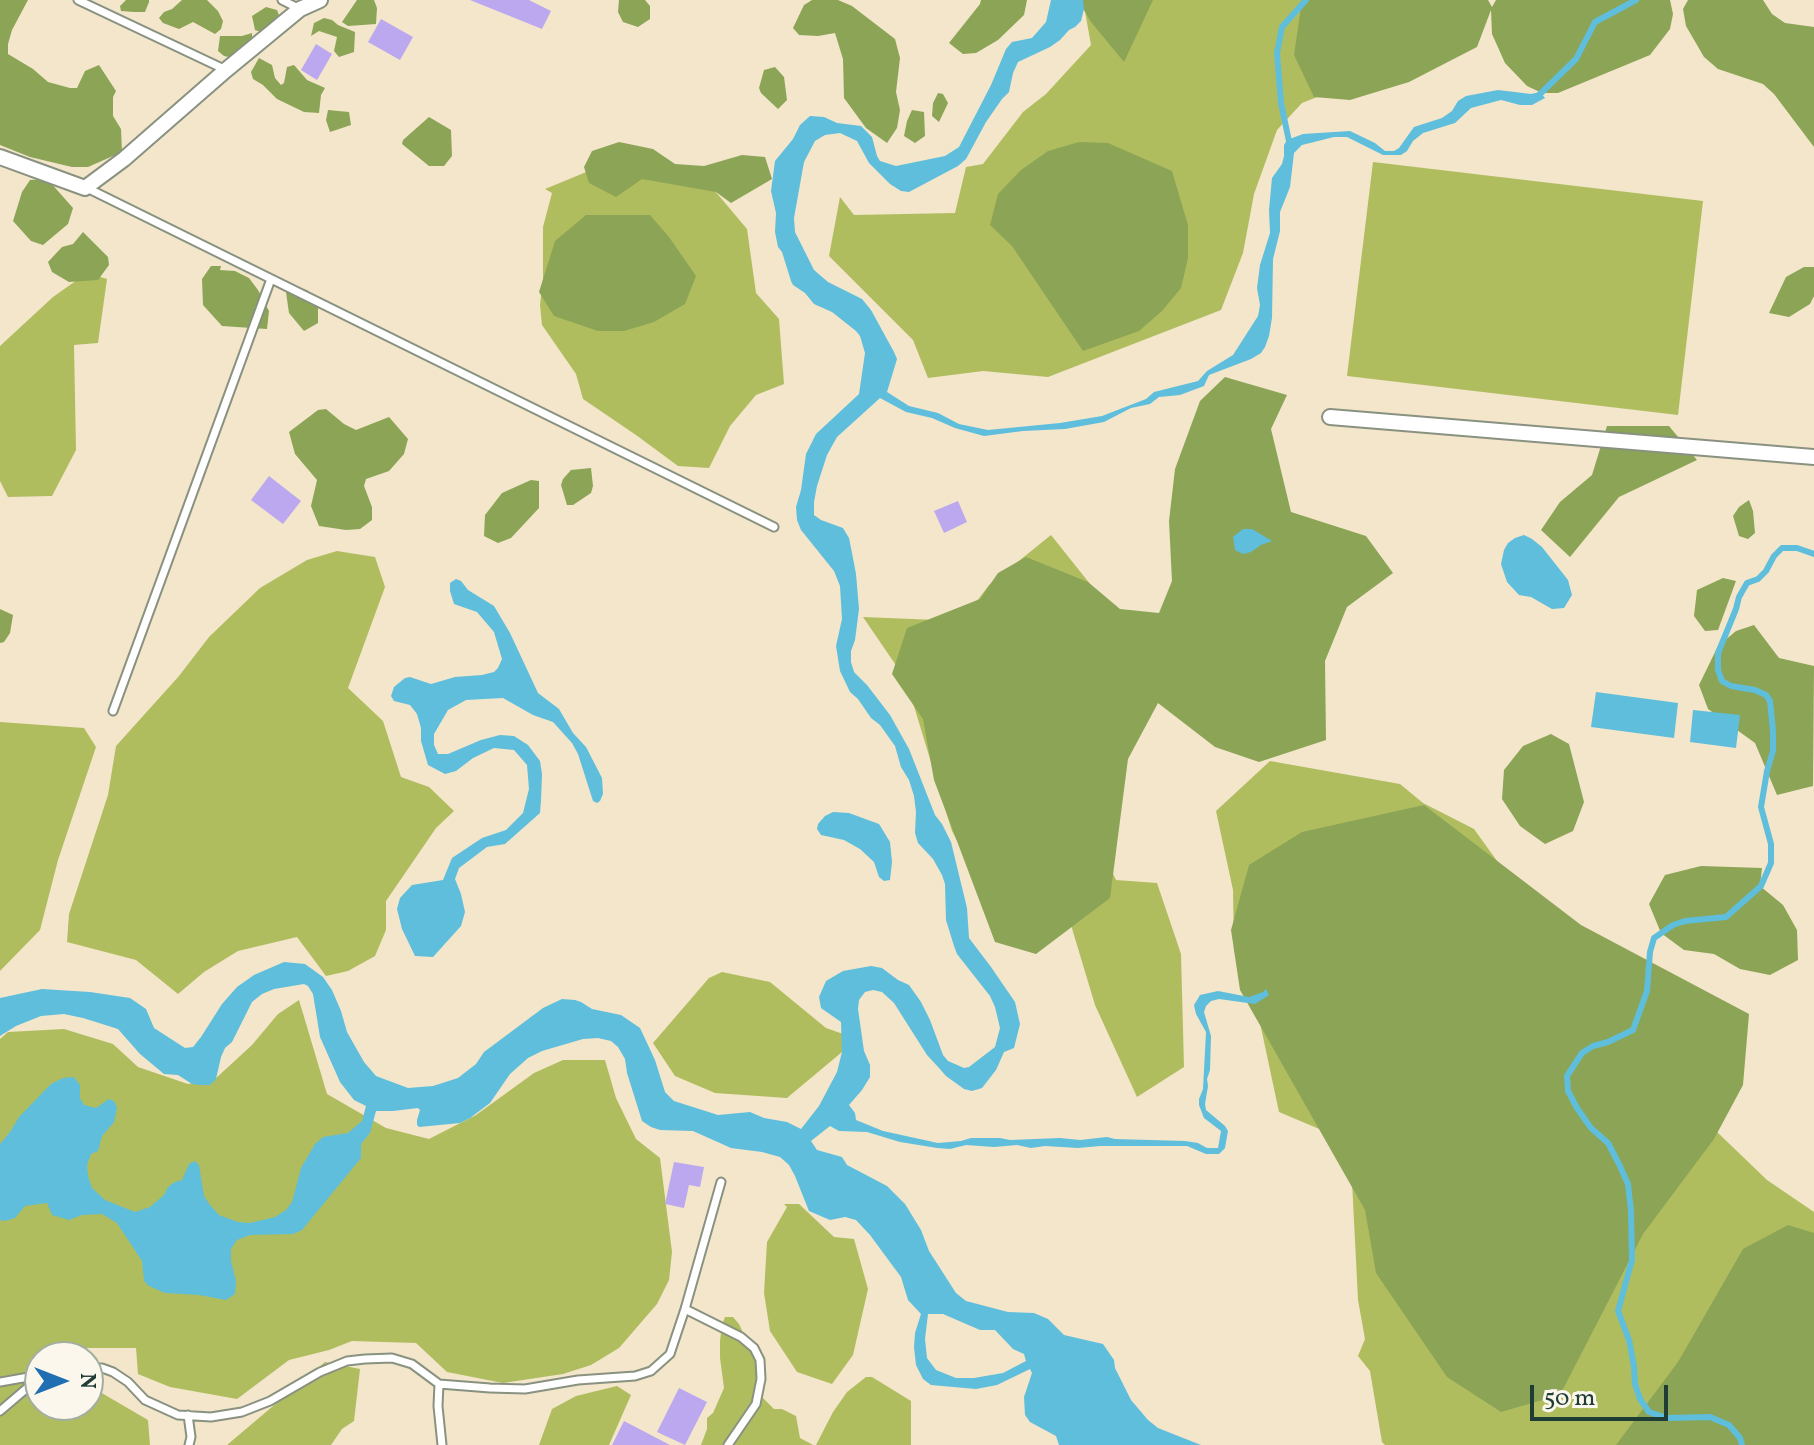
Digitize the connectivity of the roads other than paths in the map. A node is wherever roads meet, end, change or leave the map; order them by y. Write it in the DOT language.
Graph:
graph roads {
  1 [pos="78,0"];
  2 [pos="282,0"];
  3 [pos="320,0"];
  4 [pos="300,9"];
  5 [pos="226,70"];
  6 [pos="0,157"];
  7 [pos="85,188"];
  8 [pos="271,279"];
  9 [pos="1330,417"];
  10 [pos="1814,457"];
  11 [pos="774,527"];
  12 [pos="113,711"];
  13 [pos="721,1182"];
  14 [pos="685,1309"];
  15 [pos="104,1369"];
  16 [pos="24,1378"];
  17 [pos="0,1382"];
  18 [pos="439,1384"];
  19 [pos="24,1390"];
  20 [pos="0,1411"];
  21 [pos="188,1415"];
  22 [pos="189,1445"];
  23 [pos="442,1445"];
  24 [pos="728,1445"];
  1 -- 5 [label="lane"];
  2 -- 4 [label="lane"];
  3 -- 4 [label="street"];
  4 -- 5 [label="street"];
  5 -- 7 [label="street"];
  6 -- 7 [label="street"];
  7 -- 8 [label="lane"];
  8 -- 11 [label="lane"];
  8 -- 12 [label="lane"];
  9 -- 10 [label="street"];
  13 -- 14 [label="lane"];
  14 -- 18 [label="lane"];
  14 -- 24 [label="lane"];
  15 -- 21 [label="lane"];
  16 -- 17 [label="lane"];
  18 -- 21 [label="lane"];
  18 -- 23 [label="lane"];
  19 -- 20 [label="lane"];
  21 -- 22 [label="lane"];
}
